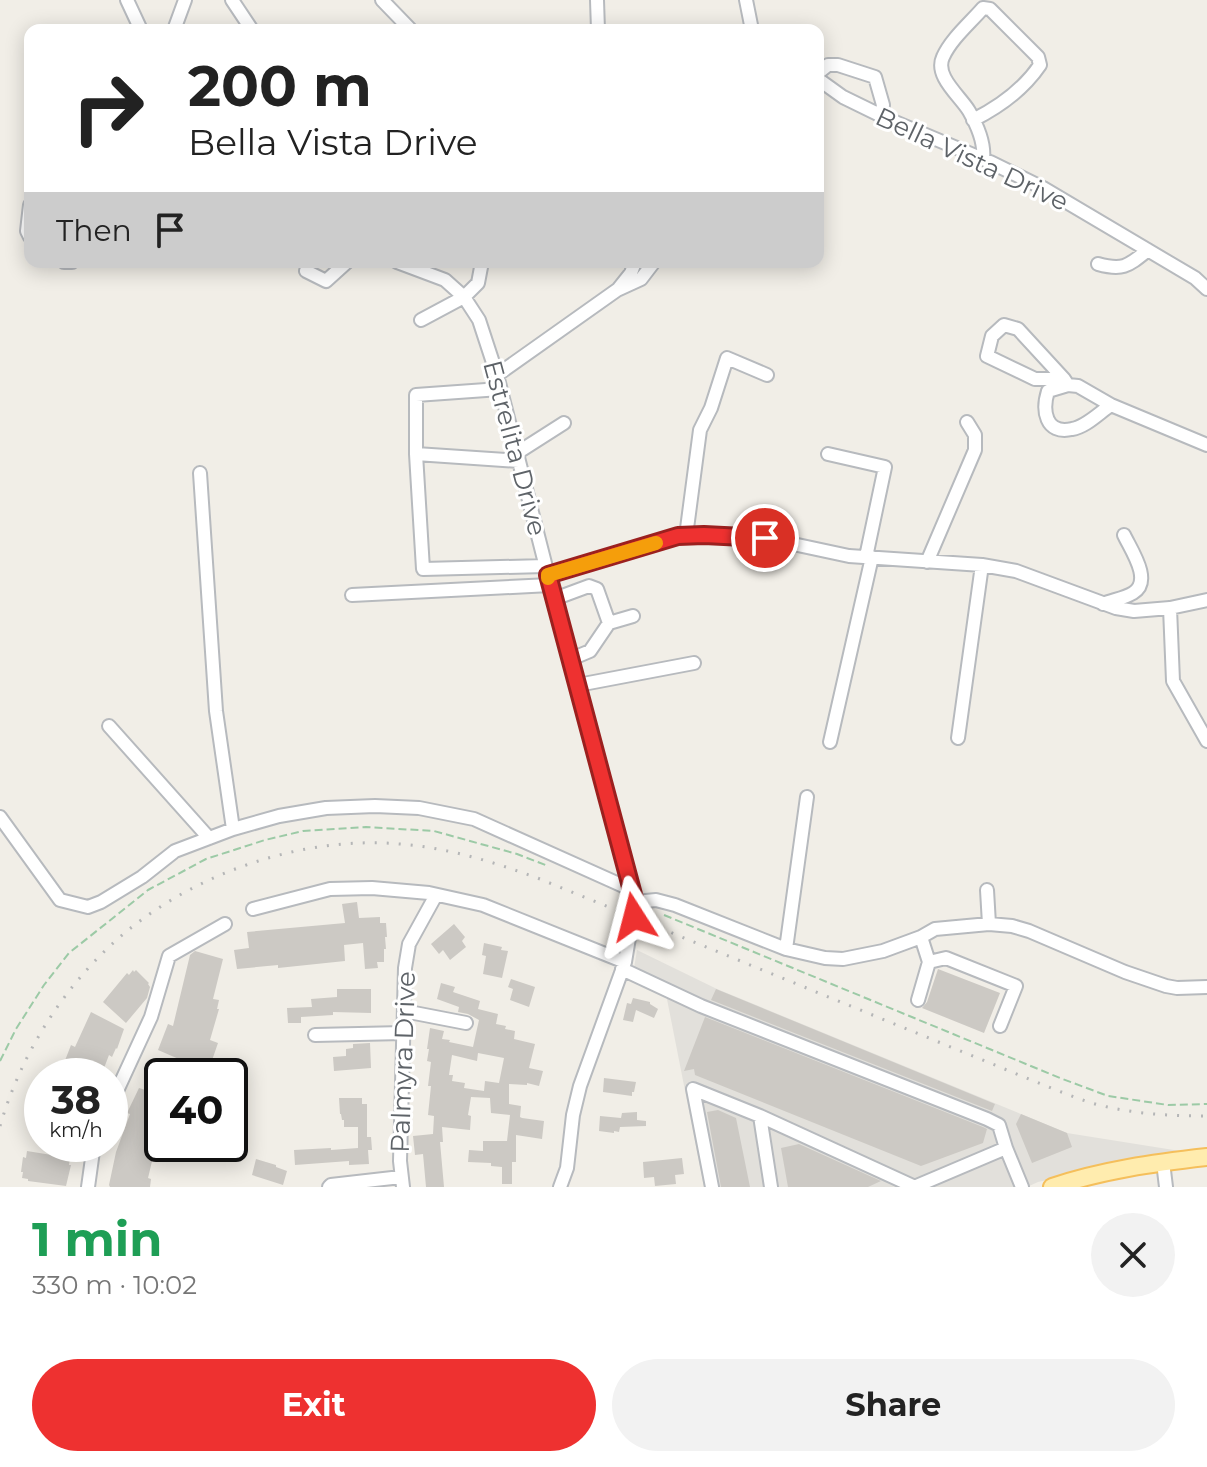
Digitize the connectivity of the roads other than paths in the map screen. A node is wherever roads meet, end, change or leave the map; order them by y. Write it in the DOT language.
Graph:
graph roads {
  1 [pos="127,0"];
  2 [pos="185,0"];
  3 [pos="232,0"];
  4 [pos="382,0"];
  5 [pos="597,0"];
  6 [pos="746,0"];
  7 [pos="138,24"];
  8 [pos="176,24"];
  9 [pos="248,24"];
  10 [pos="405,24"];
  11 [pos="598,24"];
  12 [pos="750,24"];
  13 [pos="824,68"];
  14 [pos="824,83"];
  15 [pos="881,116"];
  16 [pos="973,120"];
  17 [pos="983,159"];
  18 [pos="1148,250"];
  19 [pos="1098,264"];
  20 [pos="340,268"];
  21 [pos="413,268"];
  22 [pos="481,268"];
  23 [pos="633,268"];
  24 [pos="649,268"];
  25 [pos="306,271"];
  26 [pos="1207,289"];
  27 [pos="617,290"];
  28 [pos="464,297"];
  29 [pos="421,320"];
  30 [pos="497,375"];
  31 [pos="767,375"];
  32 [pos="1066,382"];
  33 [pos="500,389"];
  34 [pos="1111,405"];
  35 [pos="967,422"];
  36 [pos="564,423"];
  37 [pos="1207,445"];
  38 [pos="416,454"];
  39 [pos="828,454"];
  40 [pos="518,457"];
  41 [pos="200,473"];
  42 [pos="1124,535"];
  43 [pos="686,536"];
  44 [pos="869,557"];
  45 [pos="927,562"];
  46 [pos="982,565"];
  47 [pos="548,575"];
  48 [pos="352,595"];
  49 [pos="554,599"];
  50 [pos="1207,600"];
  51 [pos="1103,604"];
  52 [pos="1170,608"];
  53 [pos="633,616"];
  54 [pos="609,623"];
  55 [pos="571,659"];
  56 [pos="694,663"];
  57 [pos="578,685"];
  58 [pos="109,726"];
  59 [pos="958,738"];
  60 [pos="1207,741"];
  61 [pos="830,742"];
  62 [pos="807,797"];
  63 [pos="0,817"];
  64 [pos="233,829"];
  65 [pos="209,838"];
  66 [pos="630,889"];
  67 [pos="987,890"];
  68 [pos="436,895"];
  69 [pos="635,902"];
  70 [pos="253,909"];
  71 [pos="225,924"];
  72 [pos="989,924"];
  73 [pos="921,937"];
  74 [pos="786,949"];
  75 [pos="929,962"];
  76 [pos="624,966"];
  77 [pos="1207,987"];
  78 [pos="918,1000"];
  79 [pos="404,1011"];
  80 [pos="466,1023"];
  81 [pos="1000,1026"];
  82 [pos="403,1033"];
  83 [pos="315,1035"];
  84 [pos="128,1067"];
  85 [pos="760,1116"];
  86 [pos="1006,1148"];
  87 [pos="1207,1157"];
  88 [pos="91,1162"];
  89 [pos="1163,1162"];
  90 [pos="402,1182"];
  91 [pos="88,1187"];
  92 [pos="329,1187"];
  93 [pos="560,1187"];
  94 [pos="712,1187"];
  95 [pos="771,1187"];
  96 [pos="915,1187"];
  97 [pos="1022,1187"];
  98 [pos="1052,1187"];
  99 [pos="1166,1187"];
  1 -- 7 [label="street"];
  2 -- 8 [label="street"];
  3 -- 9 [label="street"];
  4 -- 10 [label="street"];
  5 -- 11 [label="street"];
  6 -- 12 [label="street"];
  13 -- 15 [label="street"];
  14 -- 15 [label="street, Bella Vista Drive"];
  15 -- 17 [label="street, Bella Vista Drive"];
  16 -- 16 [label="street"];
  16 -- 17 [label="street"];
  17 -- 18 [label="street, Bella Vista Drive"];
  18 -- 19 [label="street"];
  18 -- 26 [label="street, Bella Vista Drive"];
  20 -- 25 [label="street"];
  21 -- 28 [label="street, Estrelita Drive"];
  22 -- 28 [label="street"];
  23 -- 27 [label="street"];
  24 -- 27 [label="street"];
  27 -- 30 [label="street"];
  28 -- 29 [label="street"];
  28 -- 30 [label="street, Estrelita Drive"];
  30 -- 33 [label="street, Estrelita Drive"];
  31 -- 43 [label="street"];
  32 -- 32 [label="street"];
  32 -- 34 [label="street"];
  32 -- 34 [label="street"];
  33 -- 38 [label="street"];
  33 -- 40 [label="street, Estrelita Drive"];
  34 -- 37 [label="street"];
  35 -- 45 [label="street"];
  36 -- 40 [label="street"];
  38 -- 40 [label="street"];
  38 -- 47 [label="street"];
  39 -- 44 [label="street"];
  40 -- 47 [label="street, Estrelita Drive"];
  41 -- 64 [label="street"];
  42 -- 51 [label="street"];
  43 -- 44 [label="street"];
  43 -- 47 [label="street"];
  44 -- 45 [label="street"];
  44 -- 61 [label="street"];
  45 -- 46 [label="street"];
  46 -- 51 [label="street"];
  46 -- 59 [label="street"];
  47 -- 48 [label="street"];
  47 -- 49 [label="street, Estrelita Drive"];
  49 -- 54 [label="street"];
  49 -- 55 [label="street, Estrelita Drive"];
  50 -- 52 [label="street"];
  51 -- 52 [label="street"];
  52 -- 60 [label="street"];
  53 -- 54 [label="street"];
  54 -- 55 [label="street"];
  55 -- 57 [label="street, Estrelita Drive"];
  56 -- 57 [label="street"];
  57 -- 66 [label="street, Estrelita Drive"];
  58 -- 65 [label="street"];
  62 -- 74 [label="street"];
  63 -- 65 [label="street"];
  64 -- 65 [label="street"];
  64 -- 66 [label="street"];
  66 -- 69 [label="street, Estrelita Drive"];
  67 -- 72 [label="street"];
  68 -- 70 [label="street"];
  68 -- 76 [label="street"];
  68 -- 79 [label="street, Palmyra Drive"];
  69 -- 74 [label="street"];
  69 -- 76 [label="street"];
  71 -- 84 [label="street"];
  72 -- 73 [label="street"];
  72 -- 77 [label="street"];
  73 -- 74 [label="street"];
  73 -- 75 [label="street"];
  75 -- 78 [label="street"];
  75 -- 81 [label="street"];
  76 -- 86 [label="street"];
  76 -- 93 [label="street"];
  79 -- 80 [label="street"];
  79 -- 82 [label="street, Palmyra Drive"];
  82 -- 83 [label="street"];
  82 -- 90 [label="street, Palmyra Drive"];
  85 -- 94 [label="street"];
  85 -- 95 [label="street"];
  85 -- 96 [label="street"];
  86 -- 96 [label="street"];
  86 -- 97 [label="street"];
  87 -- 89 [label="main road"];
  88 -- 91 [label="street"];
  89 -- 98 [label="main road"];
  89 -- 99 [label="street"];
  90 -- 92 [label="street"];
}
